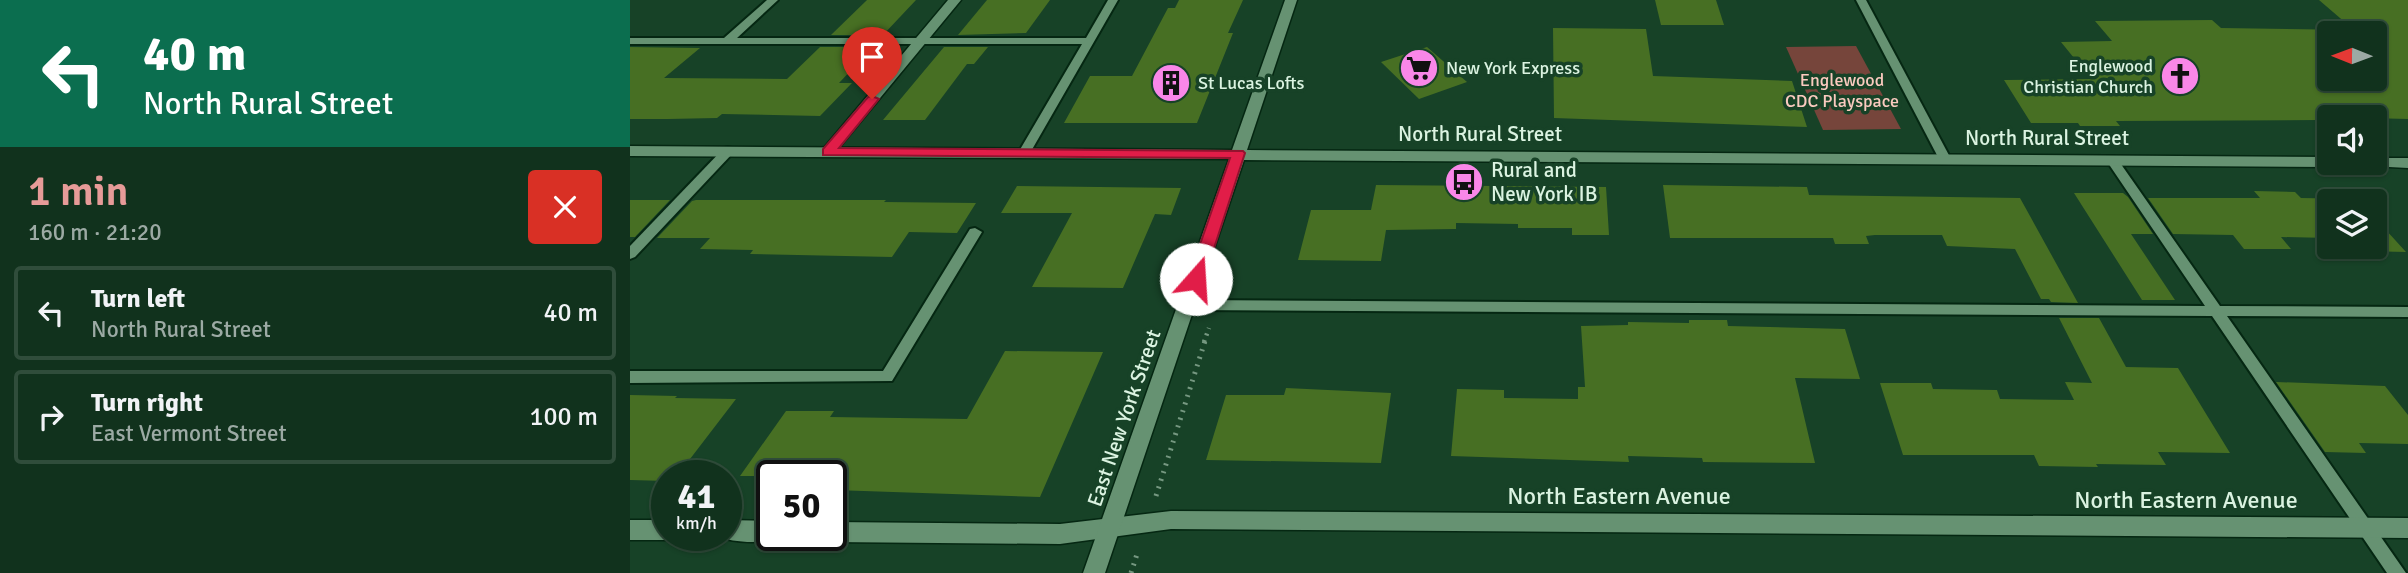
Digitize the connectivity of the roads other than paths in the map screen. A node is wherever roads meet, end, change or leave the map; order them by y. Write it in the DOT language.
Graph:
graph roads {
  1 [pos="773,0"];
  2 [pos="955,0"];
  3 [pos="1113,0"];
  4 [pos="1291,0"];
  5 [pos="1861,0"];
  6 [pos="630,41"];
  7 [pos="1089,41"];
  8 [pos="726,42"];
  9 [pos="920,43"];
  10 [pos="630,151"];
  11 [pos="728,151"];
  12 [pos="828,152"];
  13 [pos="1024,153"];
  14 [pos="1238,153"];
  15 [pos="1945,159"];
  16 [pos="2112,160"];
  17 [pos="2317,162"];
  18 [pos="2387,163"];
  19 [pos="2408,163"];
  20 [pos="975,232"];
  21 [pos="630,254"];
  22 [pos="1188,305"];
  23 [pos="2215,310"];
  24 [pos="2408,312"];
  25 [pos="630,377"];
  26 [pos="1110,527"];
  27 [pos="2365,528"];
  28 [pos="2408,528"];
  29 [pos="630,530"];
  30 [pos="651,530"];
  31 [pos="847,531"];
  32 [pos="1094,573"];
  33 [pos="2397,573"];
  1 -- 8 [label="lane"];
  2 -- 9 [label="main road"];
  3 -- 7 [label="lane"];
  4 -- 14 [label="main road, East New York Street"];
  5 -- 15 [label="lane"];
  6 -- 8 [label="lane"];
  7 -- 9 [label="lane"];
  7 -- 13 [label="lane"];
  8 -- 9 [label="lane"];
  9 -- 12 [label="main road"];
  10 -- 11 [label="main road, North Rural Street"];
  11 -- 12 [label="main road, North Rural Street"];
  11 -- 21 [label="lane"];
  12 -- 13 [label="main road, North Rural Street"];
  13 -- 14 [label="main road, North Rural Street"];
  14 -- 15 [label="main road, North Rural Street"];
  14 -- 22 [label="main road, East New York Street"];
  15 -- 16 [label="main road, North Rural Street"];
  16 -- 17 [label="main road, North Rural Street"];
  16 -- 23 [label="lane"];
  18 -- 19 [label="main road"];
  20 -- 25 [label="lane"];
  22 -- 23 [label="lane"];
  22 -- 26 [label="main road, East New York Street"];
  23 -- 24 [label="lane"];
  23 -- 27 [label="lane"];
  26 -- 27 [label="main road, North Eastern Avenue"];
  26 -- 31 [label="main road, North Eastern Avenue"];
  26 -- 32 [label="main road, East New York Street"];
  27 -- 28 [label="main road, North Eastern Avenue"];
  27 -- 33 [label="lane"];
  29 -- 30 [label="main road"];
}
